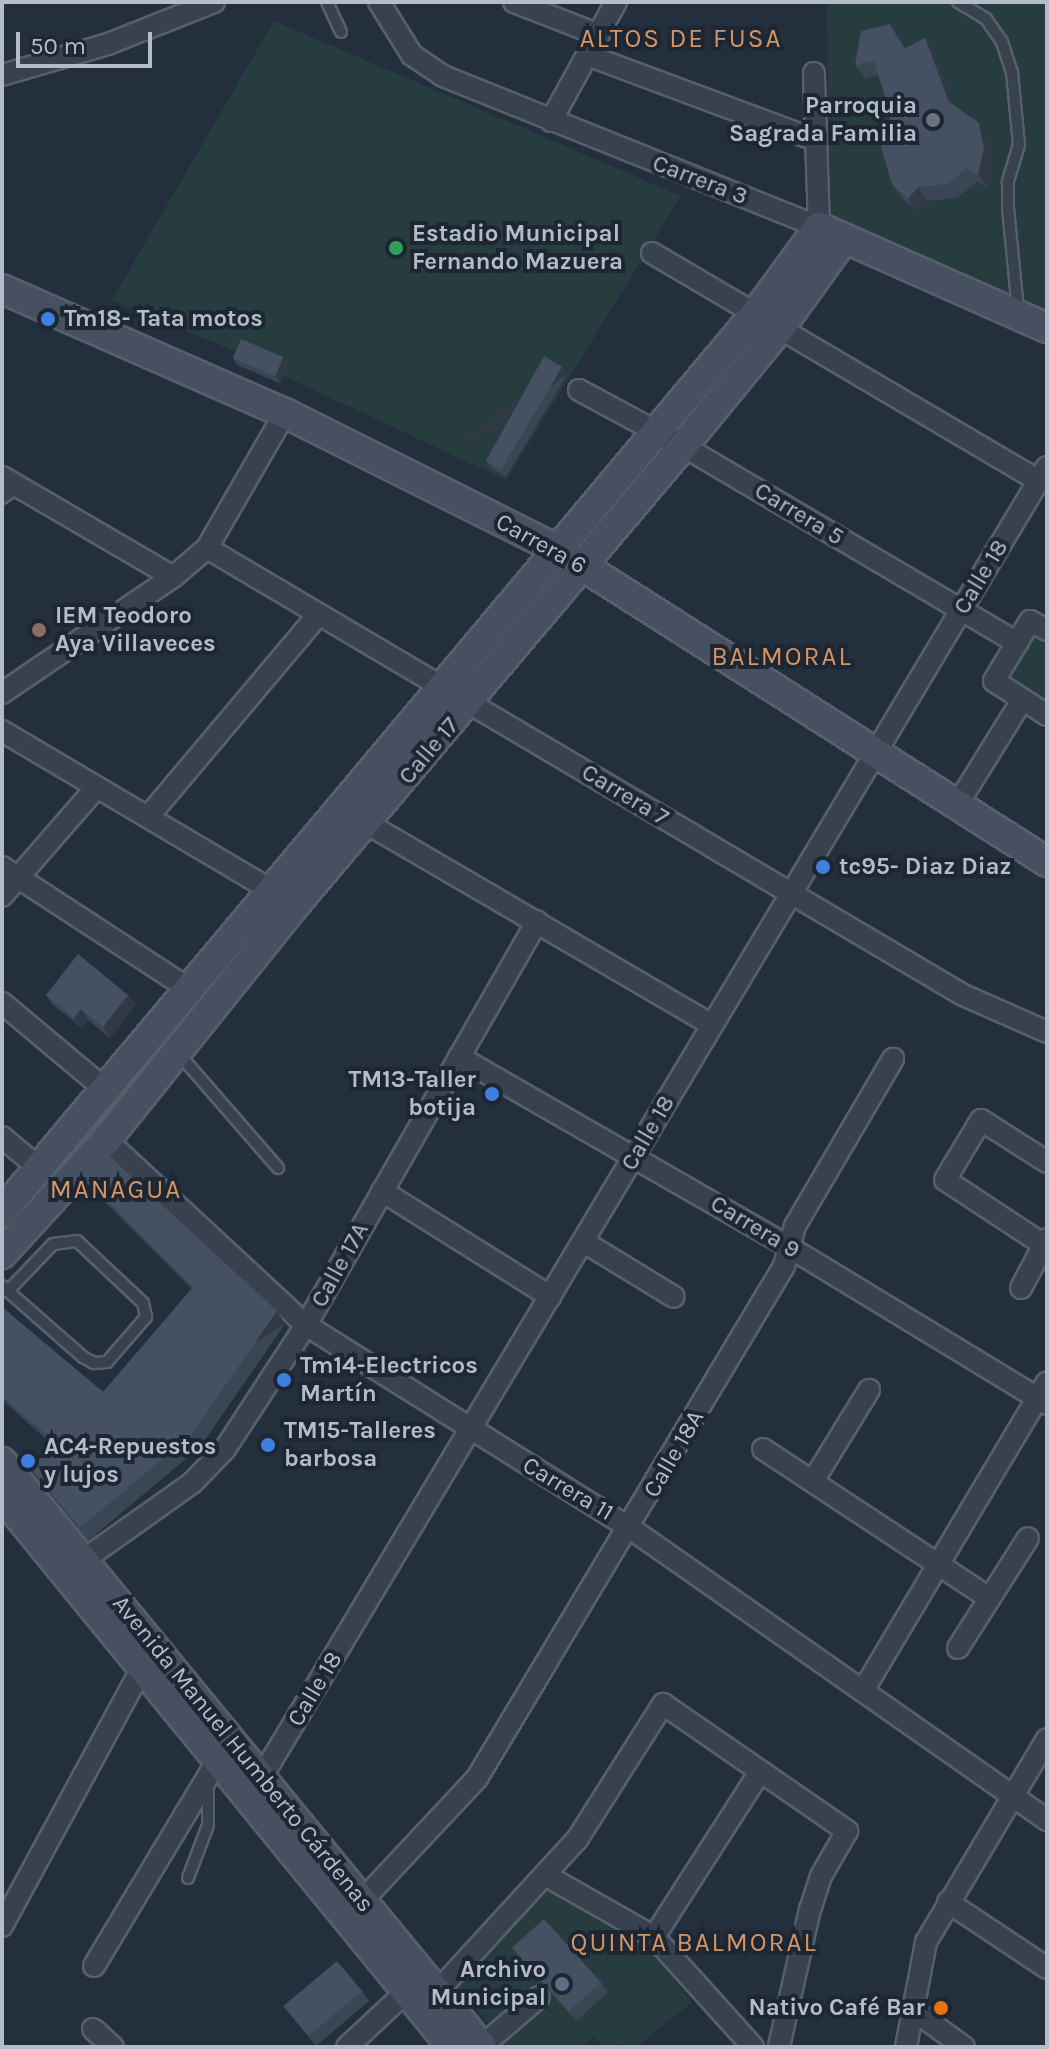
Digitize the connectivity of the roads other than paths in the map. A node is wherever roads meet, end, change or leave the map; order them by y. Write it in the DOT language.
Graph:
graph roads {
  1 [pos="214,2"];
  2 [pos="327,2"];
  3 [pos="379,2"];
  4 [pos="514,2"];
  5 [pos="616,2"];
  6 [pos="958,2"];
  7 [pos="341,32"];
  8 [pos="599,35"];
  9 [pos="587,55"];
  10 [pos="814,73"];
  11 [pos="2,75"];
  12 [pos="551,121"];
  13 [pos="816,140"];
  14 [pos="819,227"];
  15 [pos="844,239"];
  16 [pos="652,253"];
  17 [pos="2,289"];
  18 [pos="756,313"];
  19 [pos="1018,315"];
  20 [pos="780,328"];
  21 [pos="1047,328"];
  22 [pos="579,390"];
  23 [pos="285,413"];
  24 [pos="657,431"];
  25 [pos="683,446"];
  26 [pos="1043,474"];
  27 [pos="8,488"];
  28 [pos="207,548"];
  29 [pos="556,549"];
  30 [pos="581,565"];
  31 [pos="173,577"];
  32 [pos="961,610"];
  33 [pos="318,615"];
  34 [pos="1047,630"];
  35 [pos="1017,643"];
  36 [pos="445,688"];
  37 [pos="2,693"];
  38 [pos="1022,700"];
  39 [pos="469,702"];
  40 [pos="1047,715"];
  41 [pos="2,731"];
  42 [pos="874,752"];
  43 [pos="95,789"];
  44 [pos="957,805"];
  45 [pos="339,807"];
  46 [pos="148,817"];
  47 [pos="367,823"];
  48 [pos="1046,862"];
  49 [pos="10,872"];
  50 [pos="269,889"];
  51 [pos="789,893"];
  52 [pos="2,896"];
  53 [pos="295,905"];
  54 [pos="537,922"];
  55 [pos="189,989"];
  56 [pos="2,1003"];
  57 [pos="710,1024"];
  58 [pos="1047,1032"];
  59 [pos="177,1051"];
  60 [pos="459,1057"];
  61 [pos="893,1059"];
  62 [pos="105,1089"];
  63 [pos="2,1137"];
  64 [pos="106,1140"];
  65 [pos="635,1156"];
  66 [pos="1047,1162"];
  67 [pos="278,1168"];
  68 [pos="40,1169"];
  69 [pos="382,1191"];
  70 [pos="2,1212"];
  71 [pos="584,1242"];
  72 [pos="1045,1242"];
  73 [pos="789,1247"];
  74 [pos="2,1254"];
  75 [pos="5,1288"];
  76 [pos="1021,1288"];
  77 [pos="551,1297"];
  78 [pos="674,1297"];
  79 [pos="306,1325"];
  80 [pos="869,1390"];
  81 [pos="1044,1395"];
  82 [pos="470,1430"];
  83 [pos="763,1449"];
  84 [pos="2,1462"];
  85 [pos="813,1481"];
  86 [pos="2,1496"];
  87 [pos="630,1528"];
  88 [pos="1028,1538"];
  89 [pos="85,1559"];
  90 [pos="936,1560"];
  91 [pos="989,1598"];
  92 [pos="958,1648"];
  93 [pos="143,1666"];
  94 [pos="864,1689"];
  95 [pos="1047,1739"];
  96 [pos="213,1768"];
  97 [pos="760,1772"];
  98 [pos="255,1787"];
  99 [pos="1015,1797"];
  100 [pos="1047,1820"];
  101 [pos="545,1875"];
  102 [pos="188,1878"];
  103 [pos="362,1901"];
  104 [pos="948,1902"];
  105 [pos="2,1926"];
  106 [pos="654,1937"];
  107 [pos="94,1966"];
  108 [pos="1047,1968"];
  109 [pos="406,1992"];
  110 [pos="437,1992"];
  111 [pos="539,1997"];
  112 [pos="913,2010"];
  113 [pos="93,2029"];
  114 [pos="113,2047"];
  115 [pos="347,2047"];
  116 [pos="452,2047"];
  117 [pos="482,2047"];
  118 [pos="753,2047"];
  119 [pos="779,2047"];
  120 [pos="906,2047"];
  121 [pos="964,2047"];
  1 -- 11 [label="street"];
  2 -- 7 [label="lane"];
  3 -- 12 [label="street, Carrera 3"];
  4 -- 8 [label="street"];
  5 -- 8 [label="street"];
  6 -- 19 [label="lane"];
  8 -- 9 [label="street"];
  9 -- 12 [label="street"];
  9 -- 13 [label="street"];
  10 -- 13 [label="street"];
  12 -- 14 [label="street, Carrera 3"];
  13 -- 14 [label="street"];
  14 -- 15 [label="street, Carrera 3"];
  14 -- 18 [label="street, Calle 17"];
  15 -- 19 [label="street, Carrera 3"];
  15 -- 20 [label="street, Calle 17"];
  16 -- 18 [label="street"];
  17 -- 23 [label="street, Carrera 6"];
  18 -- 20 [label="street"];
  18 -- 24 [label="street, Calle 17"];
  19 -- 21 [label="street, Carrera 3"];
  20 -- 25 [label="street, Calle 17"];
  20 -- 26 [label="street"];
  22 -- 24 [label="street, Carrera 5"];
  23 -- 28 [label="street"];
  23 -- 29 [label="street, Carrera 6"];
  24 -- 25 [label="street, Carrera 5"];
  24 -- 29 [label="street, Calle 17"];
  25 -- 30 [label="street, Calle 17"];
  25 -- 32 [label="street, Carrera 5"];
  26 -- 32 [label="street, Calle 18"];
  27 -- 31 [label="street"];
  28 -- 31 [label="street"];
  28 -- 33 [label="street, Carrera 7"];
  29 -- 30 [label="street, Carrera 6"];
  29 -- 36 [label="street, Calle 17"];
  30 -- 39 [label="street, Calle 17"];
  30 -- 42 [label="street, Carrera 6"];
  31 -- 37 [label="street"];
  32 -- 35 [label="street, Carrera 5"];
  32 -- 42 [label="street, Calle 18"];
  33 -- 36 [label="street, Carrera 7"];
  33 -- 46 [label="street"];
  34 -- 35 [label="street"];
  35 -- 38 [label="street"];
  36 -- 39 [label="street, Carrera 7"];
  36 -- 45 [label="street, Calle 17"];
  38 -- 40 [label="street"];
  38 -- 44 [label="street"];
  39 -- 47 [label="street, Calle 17"];
  39 -- 51 [label="street, Carrera 7"];
  41 -- 43 [label="street"];
  42 -- 44 [label="street, Carrera 6"];
  42 -- 51 [label="street, Calle 18"];
  43 -- 46 [label="street"];
  43 -- 49 [label="street"];
  44 -- 48 [label="street, Carrera 6"];
  45 -- 47 [label="street"];
  45 -- 50 [label="street, Calle 17"];
  46 -- 50 [label="street"];
  47 -- 53 [label="street, Calle 17"];
  47 -- 54 [label="street"];
  49 -- 52 [label="street"];
  49 -- 55 [label="street"];
  50 -- 53 [label="street"];
  50 -- 55 [label="street, Calle 17"];
  51 -- 57 [label="street, Calle 18"];
  51 -- 58 [label="street, Carrera 7"];
  53 -- 59 [label="street, Calle 17"];
  54 -- 57 [label="street"];
  54 -- 60 [label="street, Calle 17A"];
  55 -- 62 [label="street, Calle 17"];
  56 -- 62 [label="street"];
  57 -- 65 [label="street, Calle 18"];
  59 -- 64 [label="street, Calle 17"];
  59 -- 67 [label="lane"];
  60 -- 65 [label="street, Carrera 9"];
  60 -- 69 [label="street, Calle 17A"];
  61 -- 73 [label="street, Calle 18A"];
  62 -- 68 [label="street, Calle 17"];
  63 -- 68 [label="street"];
  64 -- 74 [label="street, Calle 17"];
  64 -- 79 [label="street, Carrera 11"];
  65 -- 71 [label="street, Calle 18"];
  65 -- 73 [label="street, Carrera 9"];
  66 -- 72 [label="street"];
  68 -- 70 [label="street, Calle 17"];
  69 -- 77 [label="street"];
  69 -- 79 [label="street, Calle 17A"];
  71 -- 77 [label="street, Calle 18"];
  71 -- 78 [label="street"];
  72 -- 76 [label="street"];
  73 -- 81 [label="street, Carrera 9"];
  73 -- 87 [label="street, Calle 18A"];
  75 -- 75 [label="lane"];
  77 -- 82 [label="street, Calle 18"];
  79 -- 82 [label="street, Carrera 11"];
  79 -- 89 [label="street, Calle 17A"];
  80 -- 85 [label="street"];
  81 -- 90 [label="street"];
  82 -- 87 [label="street, Carrera 11"];
  82 -- 98 [label="street, Calle 18"];
  83 -- 85 [label="street"];
  84 -- 89 [label="street, Avenida Manuel Humberto Cárdenas"];
  85 -- 90 [label="street"];
  86 -- 93 [label="street, Avenida Manuel Humberto Cárdenas"];
  87 -- 94 [label="street, Carrera 11"];
  87 -- 103 [label="street, Calle 18A"];
  88 -- 91 [label="street"];
  89 -- 98 [label="street, Avenida Manuel Humberto Cárdenas"];
  90 -- 91 [label="street"];
  90 -- 94 [label="street"];
  91 -- 92 [label="street"];
  93 -- 96 [label="street, Avenida Manuel Humberto Cárdenas"];
  93 -- 105 [label="street"];
  94 -- 99 [label="street, Carrera 11"];
  95 -- 99 [label="street"];
  96 -- 98 [label="street, Avenida Manuel Humberto Cárdenas"];
  96 -- 102 [label="lane"];
  96 -- 107 [label="street"];
  97 -- 101 [label="street"];
  97 -- 106 [label="street"];
  97 -- 119 [label="street"];
  98 -- 103 [label="street, Avenida Manuel Humberto Cárdenas"];
  98 -- 109 [label="street, Avenida Manuel Humberto Cárdenas"];
  99 -- 100 [label="street, Carrera 11"];
  99 -- 104 [label="street"];
  101 -- 106 [label="street"];
  101 -- 110 [label="street"];
  103 -- 110 [label="street, Avenida Manuel Humberto Cárdenas"];
  104 -- 108 [label="street"];
  104 -- 112 [label="street"];
  106 -- 118 [label="street"];
  109 -- 115 [label="street"];
  109 -- 116 [label="street, Avenida Manuel Humberto Cárdenas"];
  110 -- 117 [label="street, Avenida Manuel Humberto Cárdenas"];
  111 -- 117 [label="street"];
  112 -- 120 [label="street"];
  112 -- 121 [label="street"];
  113 -- 114 [label="street"];
}
